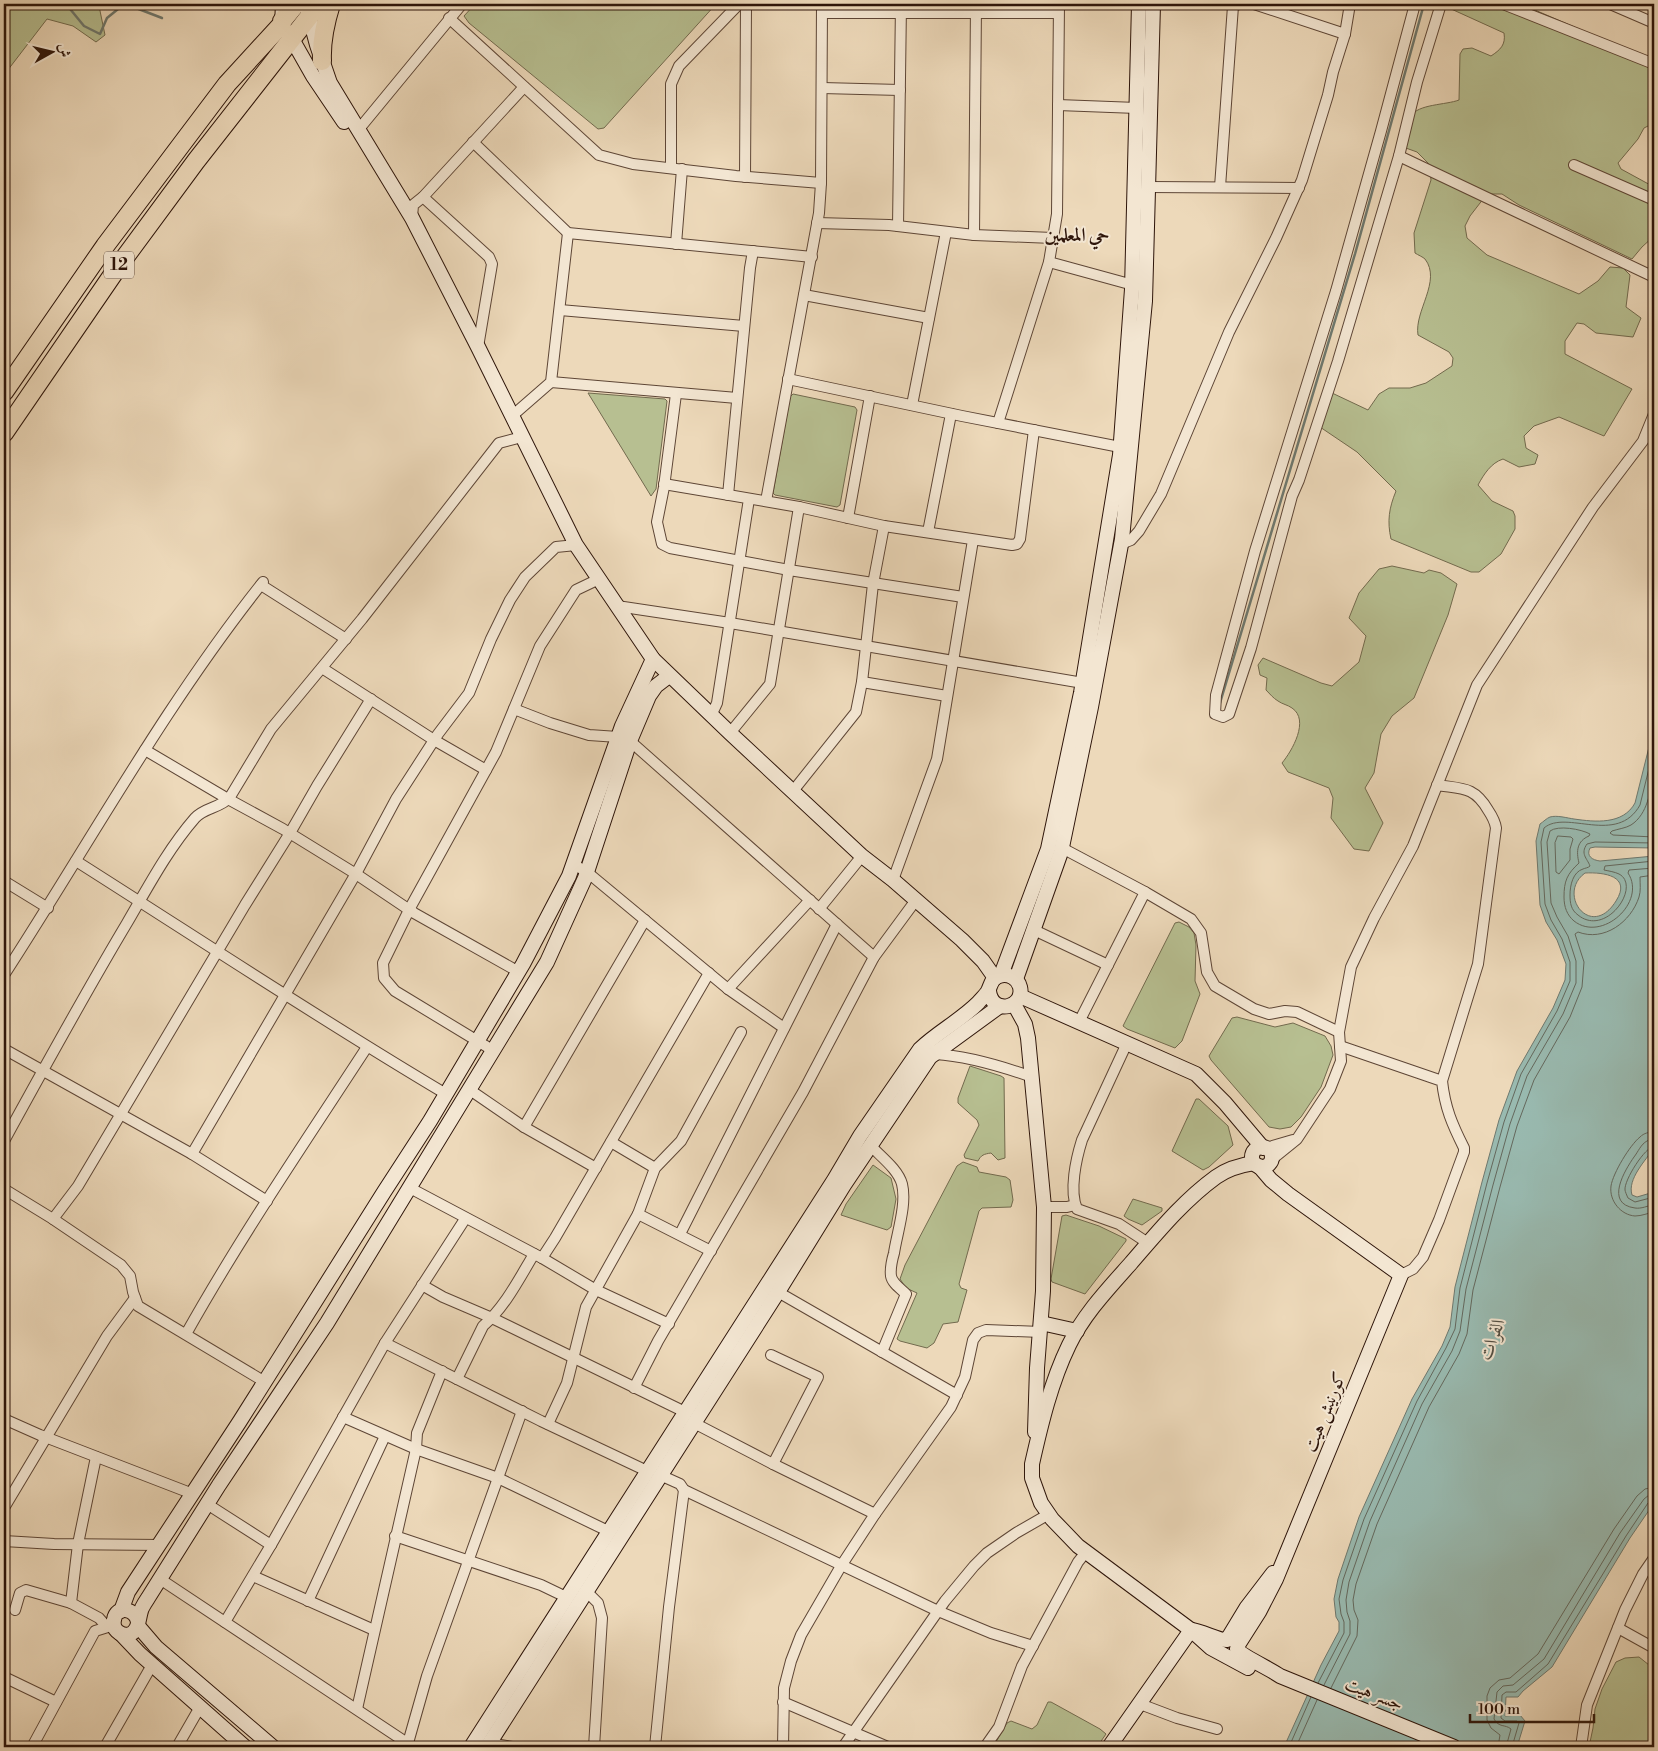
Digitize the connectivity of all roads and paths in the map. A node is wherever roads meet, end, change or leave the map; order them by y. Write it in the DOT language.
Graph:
graph roads {
  1 [pos="283,4"];
  2 [pos="296,4"];
  3 [pos="331,4"];
  4 [pos="462,4"];
  5 [pos="739,4"];
  6 [pos="746,4"];
  7 [pos="1139,4"];
  8 [pos="1153,4"];
  9 [pos="1238,4"];
  10 [pos="1254,4"];
  11 [pos="1350,4"];
  12 [pos="1415,4"];
  13 [pos="1441,4"];
  14 [pos="1503,4"];
  15 [pos="1610,4"];
  16 [pos="311,8"];
  17 [pos="822,8"];
  18 [pos="1058,8"];
  19 [pos="901,9"];
  20 [pos="976,9"];
  21 [pos="449,18"];
  22 [pos="1654,23"];
  23 [pos="282,24"];
  24 [pos="1345,34"];
  25 [pos="292,39"];
  26 [pos="322,60"];
  27 [pos="1654,64"];
  28 [pos="524,87"];
  29 [pos="822,88"];
  30 [pos="900,90"];
  31 [pos="1058,105"];
  32 [pos="1138,108"];
  33 [pos="359,129"];
  34 [pos="473,142"];
  35 [pos="1399,156"];
  36 [pos="1574,166"];
  37 [pos="671,168"];
  38 [pos="682,170"];
  39 [pos="745,177"];
  40 [pos="391,182"];
  41 [pos="821,183"];
  42 [pos="1148,187"];
  43 [pos="1220,187"];
  44 [pos="1299,188"];
  45 [pos="423,197"];
  46 [pos="1654,200"];
  47 [pos="412,218"];
  48 [pos="817,223"];
  49 [pos="898,226"];
  50 [pos="946,232"];
  51 [pos="568,233"];
  52 [pos="974,234"];
  53 [pos="1053,238"];
  54 [pos="676,244"];
  55 [pos="752,251"];
  56 [pos="812,257"];
  57 [pos="1049,262"];
  58 [pos="1654,277"];
  59 [pos="1132,284"];
  60 [pos="804,295"];
  61 [pos="560,310"];
  62 [pos="929,318"];
  63 [pos="744,326"];
  64 [pos="478,347"];
  65 [pos="788,379"];
  66 [pos="551,382"];
  67 [pos="4,392"];
  68 [pos="676,394"];
  69 [pos="870,396"];
  70 [pos="737,398"];
  71 [pos="912,405"];
  72 [pos="951,414"];
  73 [pos="1654,414"];
  74 [pos="512,416"];
  75 [pos="998,423"];
  76 [pos="1034,430"];
  77 [pos="4,433"];
  78 [pos="522,437"];
  79 [pos="1120,447"];
  80 [pos="664,484"];
  81 [pos="728,495"];
  82 [pos="748,499"];
  83 [pos="766,501"];
  84 [pos="799,507"];
  85 [pos="848,518"];
  86 [pos="884,526"];
  87 [pos="928,532"];
  88 [pos="973,540"];
  89 [pos="1121,544"];
  90 [pos="576,545"];
  91 [pos="739,561"];
  92 [pos="789,570"];
  93 [pos="599,578"];
  94 [pos="1099,581"];
  95 [pos="873,584"];
  96 [pos="1114,584"];
  97 [pos="963,597"];
  98 [pos="617,606"];
  99 [pos="730,623"];
  100 [pos="778,632"];
  101 [pos="346,639"];
  102 [pos="865,646"];
  103 [pos="653,659"];
  104 [pos="952,662"];
  105 [pos="322,668"];
  106 [pos="669,676"];
  107 [pos="862,682"];
  108 [pos="1083,683"];
  109 [pos="946,696"];
  110 [pos="371,699"];
  111 [pos="514,709"];
  112 [pos="711,716"];
  113 [pos="730,733"];
  114 [pos="624,739"];
  115 [pos="434,740"];
  116 [pos="145,750"];
  117 [pos="486,770"];
  118 [pos="1437,785"];
  119 [pos="793,791"];
  120 [pos="228,799"];
  121 [pos="290,833"];
  122 [pos="1062,848"];
  123 [pos="862,856"];
  124 [pos="76,861"];
  125 [pos="573,864"];
  126 [pos="587,872"];
  127 [pos="356,874"];
  128 [pos="893,880"];
  129 [pos="4,881"];
  130 [pos="1145,892"];
  131 [pos="140,900"];
  132 [pos="810,900"];
  133 [pos="916,900"];
  134 [pos="48,908"];
  135 [pos="819,908"];
  136 [pos="410,909"];
  137 [pos="645,920"];
  138 [pos="837,924"];
  139 [pos="1034,930"];
  140 [pos="218,950"];
  141 [pos="874,957"];
  142 [pos="1108,965"];
  143 [pos="518,972"];
  144 [pos="709,973"];
  145 [pos="4,975"];
  146 [pos="998,977"];
  147 [pos="1016,979"];
  148 [pos="728,989"];
  149 [pos="989,990"];
  150 [pos="285,994"];
  151 [pos="1012,1002"];
  152 [pos="1079,1022"];
  153 [pos="784,1028"];
  154 [pos="741,1032"];
  155 [pos="1339,1032"];
  156 [pos="478,1042"];
  157 [pos="1127,1043"];
  158 [pos="1340,1046"];
  159 [pos="367,1047"];
  160 [pos="4,1049"];
  161 [pos="494,1050"];
  162 [pos="935,1054"];
  163 [pos="42,1072"];
  164 [pos="1032,1077"];
  165 [pos="1442,1081"];
  166 [pos="470,1090"];
  167 [pos="446,1094"];
  168 [pos="122,1114"];
  169 [pos="524,1127"];
  170 [pos="4,1142"];
  171 [pos="611,1142"];
  172 [pos="870,1145"];
  173 [pos="192,1154"];
  174 [pos="1261,1157"];
  175 [pos="596,1168"];
  176 [pos="655,1168"];
  177 [pos="410,1188"];
  178 [pos="4,1189"];
  179 [pos="268,1201"];
  180 [pos="1076,1205"];
  181 [pos="1044,1207"];
  182 [pos="638,1214"];
  183 [pos="465,1218"];
  184 [pos="53,1219"];
  185 [pos="680,1234"];
  186 [pos="1148,1243"];
  187 [pos="711,1251"];
  188 [pos="538,1256"];
  189 [pos="1402,1275"];
  190 [pos="422,1285"];
  191 [pos="596,1290"];
  192 [pos="778,1292"];
  193 [pos="135,1298"];
  194 [pos="492,1318"];
  195 [pos="669,1324"];
  196 [pos="1041,1327"];
  197 [pos="1077,1331"];
  198 [pos="186,1334"];
  199 [pos="385,1343"];
  200 [pos="882,1352"];
  201 [pos="771,1354"];
  202 [pos="574,1358"];
  203 [pos="1036,1368"];
  204 [pos="442,1372"];
  205 [pos="1057,1373"];
  206 [pos="457,1379"];
  207 [pos="265,1382"];
  208 [pos="634,1388"];
  209 [pos="957,1395"];
  210 [pos="522,1411"];
  211 [pos="343,1417"];
  212 [pos="689,1418"];
  213 [pos="4,1419"];
  214 [pos="548,1424"];
  215 [pos="385,1436"];
  216 [pos="47,1438"];
  217 [pos="416,1449"];
  218 [pos="1034,1452"];
  219 [pos="96,1457"];
  220 [pos="773,1464"];
  221 [pos="653,1473"];
  222 [pos="498,1478"];
  223 [pos="684,1490"];
  224 [pos="193,1494"];
  225 [pos="207,1504"];
  226 [pos="4,1508"];
  227 [pos="875,1514"];
  228 [pos="1049,1514"];
  229 [pos="608,1531"];
  230 [pos="395,1536"];
  231 [pos="4,1541"];
  232 [pos="78,1544"];
  233 [pos="160,1545"];
  234 [pos="271,1545"];
  235 [pos="1086,1552"];
  236 [pos="1654,1558"];
  237 [pos="467,1560"];
  238 [pos="1283,1563"];
  239 [pos="841,1566"];
  240 [pos="253,1576"];
  241 [pos="160,1579"];
  242 [pos="586,1592"];
  243 [pos="308,1601"];
  244 [pos="71,1603"];
  245 [pos="566,1606"];
  246 [pos="15,1610"];
  247 [pos="121,1611"];
  248 [pos="938,1612"];
  249 [pos="225,1622"];
  250 [pos="138,1624"];
  251 [pos="113,1628"];
  252 [pos="1618,1628"];
  253 [pos="374,1630"];
  254 [pos="1192,1630"];
  255 [pos="1033,1646"];
  256 [pos="1654,1648"];
  257 [pos="152,1665"];
  258 [pos="1280,1676"];
  259 [pos="4,1677"];
  260 [pos="56,1702"];
  261 [pos="783,1702"];
  262 [pos="1140,1704"];
  263 [pos="200,1707"];
  264 [pos="357,1709"];
  265 [pos="1216,1730"];
  266 [pos="854,1732"];
  267 [pos="411,1745"];
  268 [pos="488,1745"];
  269 [pos="32,1747"];
  270 [pos="105,1747"];
  271 [pos="177,1747"];
  272 [pos="245,1747"];
  273 [pos="273,1747"];
  274 [pos="470,1747"];
  275 [pos="512,1747"];
  276 [pos="594,1747"];
  277 [pos="655,1747"];
  278 [pos="783,1747"];
  279 [pos="843,1747"];
  280 [pos="888,1747"];
  281 [pos="985,1747"];
  282 [pos="1109,1747"];
  283 [pos="1454,1747"];
  284 [pos="1581,1747"];
  1 -- 23 [label="street"];
  2 -- 23 [label="highway, 12"];
  3 -- 26 [label="highway"];
  4 -- 21 [label="street"];
  5 -- 37 [label="street"];
  6 -- 39 [label="street"];
  7 -- 32 [label="street"];
  8 -- 42 [label="street"];
  9 -- 43 [label="street"];
  10 -- 24 [label="street"];
  11 -- 24 [label="street"];
  12 -- 35 [label="street"];
  13 -- 35 [label="street"];
  14 -- 27 [label="street"];
  15 -- 22 [label="street"];
  16 -- 25 [label="highway, 12"];
  16 -- 26 [label="street"];
  17 -- 19 [label="street"];
  17 -- 29 [label="street"];
  18 -- 20 [label="street"];
  18 -- 31 [label="street"];
  19 -- 20 [label="street"];
  19 -- 30 [label="street"];
  20 -- 52 [label="street"];
  21 -- 28 [label="street"];
  21 -- 33 [label="street"];
  23 -- 25 [label="street"];
  23 -- 67 [label="highway, 12"];
  24 -- 44 [label="street"];
  25 -- 40 [label="street"];
  25 -- 77 [label="highway, 12"];
  26 -- 33 [label="street"];
  28 -- 34 [label="street"];
  28 -- 37 [label="street"];
  29 -- 30 [label="street"];
  29 -- 41 [label="street"];
  30 -- 49 [label="street"];
  31 -- 32 [label="street"];
  31 -- 53 [label="street"];
  32 -- 59 [label="street"];
  33 -- 40 [label="street"];
  34 -- 45 [label="street"];
  34 -- 51 [label="street"];
  35 -- 58 [label="street"];
  36 -- 46 [label="street"];
  37 -- 38 [label="street"];
  38 -- 39 [label="street"];
  38 -- 54 [label="street"];
  39 -- 41 [label="street"];
  40 -- 47 [label="street"];
  41 -- 48 [label="street"];
  42 -- 43 [label="street"];
  42 -- 89 [label="street"];
  43 -- 44 [label="street"];
  44 -- 89 [label="street"];
  45 -- 47 [label="street"];
  45 -- 64 [label="street"];
  47 -- 64 [label="street"];
  48 -- 49 [label="street"];
  48 -- 56 [label="street"];
  49 -- 50 [label="street"];
  50 -- 52 [label="street"];
  50 -- 62 [label="street"];
  51 -- 54 [label="street"];
  51 -- 61 [label="street"];
  52 -- 53 [label="street"];
  53 -- 57 [label="street"];
  54 -- 55 [label="street"];
  55 -- 56 [label="street"];
  55 -- 63 [label="street"];
  56 -- 60 [label="street"];
  57 -- 59 [label="street"];
  57 -- 75 [label="street"];
  59 -- 79 [label="street"];
  60 -- 62 [label="street"];
  60 -- 65 [label="street"];
  61 -- 63 [label="street"];
  61 -- 66 [label="street"];
  62 -- 71 [label="street"];
  63 -- 70 [label="street"];
  64 -- 74 [label="street"];
  65 -- 69 [label="street"];
  65 -- 83 [label="street"];
  66 -- 68 [label="street"];
  66 -- 74 [label="street"];
  68 -- 70 [label="street"];
  68 -- 80 [label="street"];
  69 -- 71 [label="street"];
  69 -- 85 [label="street"];
  70 -- 81 [label="street"];
  71 -- 72 [label="street"];
  72 -- 75 [label="street"];
  72 -- 87 [label="street"];
  73 -- 118 [label="street"];
  74 -- 78 [label="street"];
  75 -- 76 [label="street"];
  76 -- 79 [label="street"];
  76 -- 88 [label="street"];
  78 -- 90 [label="street"];
  78 -- 101 [label="street"];
  79 -- 94 [label="street"];
  80 -- 81 [label="street"];
  80 -- 91 [label="street"];
  81 -- 82 [label="street"];
  82 -- 83 [label="street"];
  82 -- 91 [label="street"];
  83 -- 84 [label="street"];
  84 -- 85 [label="street"];
  84 -- 92 [label="street"];
  85 -- 86 [label="street"];
  86 -- 87 [label="street"];
  86 -- 95 [label="street"];
  87 -- 88 [label="street"];
  88 -- 97 [label="street"];
  89 -- 96 [label="street"];
  90 -- 93 [label="street"];
  90 -- 115 [label="street"];
  91 -- 92 [label="street"];
  91 -- 99 [label="street"];
  92 -- 95 [label="street"];
  92 -- 100 [label="street"];
  93 -- 98 [label="street"];
  93 -- 111 [label="street"];
  94 -- 96 [label="street"];
  94 -- 108 [label="street"];
  95 -- 97 [label="street"];
  95 -- 102 [label="street"];
  96 -- 122 [label="street"];
  97 -- 104 [label="street"];
  98 -- 99 [label="street"];
  98 -- 103 [label="street"];
  99 -- 100 [label="street"];
  99 -- 112 [label="street"];
  100 -- 102 [label="street"];
  100 -- 113 [label="street"];
  101 -- 105 [label="street"];
  101 -- 116 [label="street"];
  102 -- 104 [label="street"];
  102 -- 107 [label="street"];
  103 -- 106 [label="street"];
  103 -- 114 [label="street"];
  104 -- 108 [label="street"];
  104 -- 109 [label="street"];
  105 -- 110 [label="street"];
  105 -- 120 [label="street"];
  106 -- 112 [label="street"];
  106 -- 114 [label="street"];
  107 -- 109 [label="street"];
  107 -- 119 [label="street"];
  108 -- 146 [label="street"];
  109 -- 128 [label="street"];
  110 -- 115 [label="street"];
  110 -- 121 [label="street"];
  111 -- 114 [label="street"];
  111 -- 117 [label="street"];
  112 -- 113 [label="street"];
  113 -- 119 [label="street"];
  114 -- 125 [label="street"];
  114 -- 126 [label="street"];
  114 -- 132 [label="street"];
  115 -- 117 [label="street"];
  115 -- 127 [label="street"];
  116 -- 120 [label="street"];
  116 -- 124 [label="street"];
  117 -- 136 [label="street"];
  118 -- 155 [label="street"];
  118 -- 165 [label="street"];
  119 -- 123 [label="street"];
  120 -- 121 [label="street"];
  120 -- 131 [label="street"];
  121 -- 127 [label="street"];
  121 -- 140 [label="street"];
  122 -- 130 [label="street"];
  122 -- 139 [label="street"];
  123 -- 128 [label="street"];
  123 -- 135 [label="street"];
  124 -- 131 [label="street"];
  124 -- 134 [label="street"];
  125 -- 126 [label="street"];
  125 -- 143 [label="street"];
  126 -- 137 [label="street"];
  126 -- 161 [label="street"];
  127 -- 136 [label="street"];
  127 -- 150 [label="street"];
  128 -- 133 [label="street"];
  129 -- 134 [label="street"];
  130 -- 142 [label="street"];
  130 -- 155 [label="street"];
  131 -- 140 [label="street"];
  131 -- 163 [label="street"];
  132 -- 135 [label="street"];
  132 -- 148 [label="street"];
  133 -- 141 [label="street"];
  133 -- 146 [label="street"];
  134 -- 145 [label="street"];
  135 -- 138 [label="street"];
  136 -- 143 [label="street"];
  136 -- 156 [label="street"];
  137 -- 144 [label="street"];
  137 -- 169 [label="street"];
  138 -- 141 [label="street"];
  138 -- 153 [label="street"];
  139 -- 142 [label="street"];
  139 -- 147 [label="street"];
  140 -- 150 [label="street"];
  140 -- 168 [label="street"];
  141 -- 187 [label="street"];
  142 -- 152 [label="street"];
  143 -- 156 [label="street"];
  144 -- 148 [label="street"];
  144 -- 171 [label="street"];
  146 -- 147 [label="street"];
  146 -- 149 [label="street"];
  147 -- 151 [label="street"];
  148 -- 153 [label="street"];
  149 -- 151 [label="street"];
  149 -- 212 [label="street"];
  150 -- 159 [label="street"];
  150 -- 173 [label="street"];
  151 -- 152 [label="street"];
  151 -- 162 [label="street"];
  151 -- 164 [label="street"];
  152 -- 157 [label="street"];
  153 -- 185 [label="street"];
  154 -- 176 [label="street"];
  155 -- 158 [label="street"];
  156 -- 161 [label="street"];
  156 -- 167 [label="street"];
  157 -- 174 [label="street"];
  157 -- 180 [label="street"];
  158 -- 165 [label="street"];
  158 -- 174 [label="street"];
  159 -- 167 [label="street"];
  159 -- 179 [label="street"];
  160 -- 163 [label="street"];
  161 -- 166 [label="street"];
  162 -- 164 [label="street"];
  162 -- 172 [label="street"];
  163 -- 168 [label="street"];
  163 -- 170 [label="street"];
  164 -- 181 [label="street"];
  165 -- 189 [label="street"];
  166 -- 169 [label="street"];
  166 -- 177 [label="street"];
  167 -- 207 [label="street"];
  168 -- 173 [label="street"];
  168 -- 184 [label="street"];
  169 -- 175 [label="street"];
  171 -- 175 [label="street"];
  171 -- 176 [label="street"];
  172 -- 192 [label="street"];
  172 -- 200 [label="street"];
  173 -- 179 [label="street"];
  174 -- 186 [label="street"];
  174 -- 189 [label="street"];
  175 -- 188 [label="street"];
  176 -- 182 [label="street"];
  177 -- 183 [label="street"];
  177 -- 225 [label="street"];
  178 -- 184 [label="street"];
  179 -- 198 [label="street"];
  180 -- 181 [label="street"];
  180 -- 186 [label="street"];
  181 -- 196 [label="street"];
  182 -- 185 [label="street"];
  182 -- 191 [label="street"];
  183 -- 188 [label="street"];
  183 -- 190 [label="street"];
  184 -- 193 [label="street"];
  185 -- 187 [label="street"];
  186 -- 197 [label="street"];
  187 -- 195 [label="street"];
  188 -- 191 [label="street"];
  188 -- 194 [label="street"];
  189 -- 238 [label="street, كورنيش هيت"];
  190 -- 194 [label="street"];
  190 -- 199 [label="street"];
  191 -- 195 [label="street"];
  191 -- 202 [label="street"];
  192 -- 200 [label="street"];
  192 -- 212 [label="street"];
  193 -- 198 [label="street"];
  193 -- 216 [label="street"];
  194 -- 202 [label="street"];
  194 -- 206 [label="street"];
  195 -- 208 [label="street"];
  196 -- 197 [label="street"];
  196 -- 203 [label="street"];
  196 -- 209 [label="street"];
  197 -- 205 [label="street"];
  198 -- 207 [label="street"];
  199 -- 204 [label="street"];
  199 -- 211 [label="street"];
  200 -- 209 [label="street"];
  201 -- 220 [label="street"];
  202 -- 208 [label="street"];
  202 -- 214 [label="street"];
  203 -- 205 [label="street"];
  203 -- 218 [label="street"];
  204 -- 206 [label="street"];
  204 -- 217 [label="street"];
  205 -- 218 [label="street"];
  206 -- 210 [label="street"];
  207 -- 224 [label="street"];
  208 -- 212 [label="street"];
  209 -- 227 [label="street"];
  210 -- 214 [label="street"];
  210 -- 222 [label="street"];
  211 -- 215 [label="street"];
  211 -- 234 [label="street"];
  212 -- 220 [label="street"];
  212 -- 221 [label="street"];
  213 -- 216 [label="street"];
  214 -- 221 [label="street"];
  215 -- 217 [label="street"];
  215 -- 243 [label="street"];
  216 -- 219 [label="street"];
  216 -- 226 [label="street"];
  217 -- 222 [label="street"];
  217 -- 230 [label="street"];
  218 -- 228 [label="street"];
  219 -- 224 [label="street"];
  219 -- 232 [label="street"];
  220 -- 227 [label="street"];
  221 -- 223 [label="street"];
  221 -- 229 [label="street"];
  221 -- 242 [label="street"];
  222 -- 229 [label="street"];
  222 -- 237 [label="street"];
  223 -- 239 [label="street"];
  223 -- 277 [label="street"];
  224 -- 233 [label="street"];
  225 -- 234 [label="street"];
  225 -- 241 [label="street"];
  227 -- 239 [label="street"];
  228 -- 235 [label="street"];
  228 -- 248 [label="street"];
  229 -- 245 [label="street"];
  230 -- 237 [label="street"];
  230 -- 253 [label="street"];
  231 -- 232 [label="street"];
  232 -- 233 [label="street"];
  232 -- 244 [label="street"];
  233 -- 247 [label="street"];
  234 -- 240 [label="street"];
  235 -- 254 [label="street"];
  235 -- 255 [label="street"];
  236 -- 252 [label="street"];
  237 -- 245 [label="street"];
  237 -- 267 [label="street"];
  238 -- 254 [label="street, كورنيش هيت"];
  238 -- 258 [label="street, كورنيش هيت"];
  239 -- 248 [label="street"];
  239 -- 261 [label="street"];
  240 -- 243 [label="street"];
  240 -- 249 [label="street"];
  241 -- 249 [label="street"];
  241 -- 250 [label="street"];
  242 -- 245 [label="street"];
  242 -- 276 [label="street"];
  243 -- 253 [label="street"];
  244 -- 246 [label="street"];
  244 -- 251 [label="street"];
  245 -- 268 [label="street"];
  245 -- 274 [label="street"];
  247 -- 250 [label="street"];
  247 -- 251 [label="street"];
  248 -- 255 [label="street"];
  248 -- 266 [label="street"];
  249 -- 264 [label="street"];
  250 -- 251 [label="street"];
  250 -- 273 [label="street"];
  251 -- 257 [label="street"];
  251 -- 260 [label="street"];
  252 -- 256 [label="street"];
  252 -- 284 [label="street"];
  253 -- 264 [label="street"];
  254 -- 258 [label="street"];
  254 -- 262 [label="street"];
  255 -- 281 [label="street"];
  257 -- 263 [label="street"];
  257 -- 270 [label="street"];
  258 -- 283 [label="street, جسر هيت"];
  259 -- 260 [label="street"];
  260 -- 269 [label="street"];
  261 -- 266 [label="street"];
  261 -- 278 [label="street"];
  262 -- 265 [label="street"];
  262 -- 282 [label="street"];
  263 -- 271 [label="street"];
  263 -- 272 [label="street"];
  264 -- 267 [label="street"];
  266 -- 279 [label="street"];
  266 -- 280 [label="street"];
  268 -- 275 [label="street"];
}
